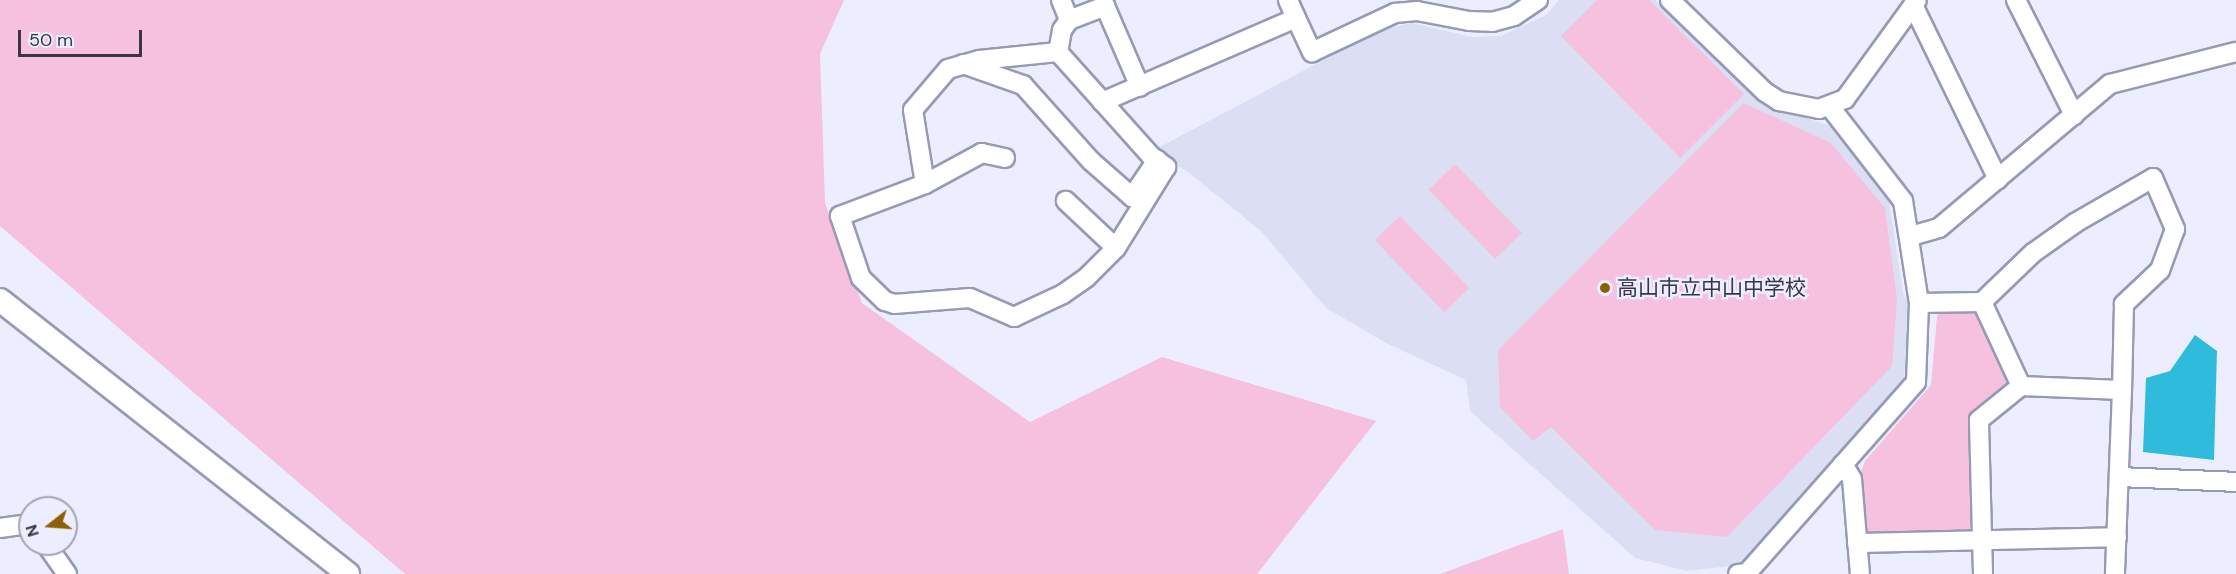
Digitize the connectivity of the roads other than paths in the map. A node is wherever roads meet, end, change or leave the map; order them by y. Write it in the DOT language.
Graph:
graph roads {
  1 [pos="1061,0"];
  2 [pos="1288,0"];
  3 [pos="1538,0"];
  4 [pos="1670,0"];
  5 [pos="2016,0"];
  6 [pos="1915,2"];
  7 [pos="1111,3"];
  8 [pos="1296,18"];
  9 [pos="1069,20"];
  10 [pos="1058,52"];
  11 [pos="2236,52"];
  12 [pos="963,64"];
  13 [pos="1140,87"];
  14 [pos="1102,102"];
  15 [pos="1830,106"];
  16 [pos="2074,115"];
  17 [pos="1005,158"];
  18 [pos="1156,160"];
  19 [pos="1998,179"];
  20 [pos="925,184"];
  21 [pos="1066,201"];
  22 [pos="1911,236"];
  23 [pos="1116,248"];
  24 [pos="0,300"];
  25 [pos="1982,302"];
  26 [pos="1919,303"];
  27 [pos="2021,386"];
  28 [pos="2122,390"];
  29 [pos="1843,464"];
  30 [pos="2119,477"];
  31 [pos="2236,482"];
  32 [pos="18,526"];
  33 [pos="0,528"];
  34 [pos="2117,537"];
  35 [pos="1981,539"];
  36 [pos="1857,543"];
  37 [pos="54,556"];
  38 [pos="67,574"];
  39 [pos="348,574"];
  40 [pos="1738,574"];
  41 [pos="1747,574"];
  42 [pos="1860,574"];
  43 [pos="1983,574"];
  44 [pos="2115,574"];
  1 -- 9 [label="street"];
  2 -- 8 [label="street"];
  3 -- 8 [label="street"];
  4 -- 15 [label="street"];
  5 -- 16 [label="street"];
  6 -- 15 [label="street"];
  6 -- 19 [label="street"];
  7 -- 9 [label="street"];
  7 -- 13 [label="street"];
  8 -- 13 [label="street"];
  9 -- 10 [label="street"];
  10 -- 12 [label="street"];
  10 -- 14 [label="street"];
  11 -- 16 [label="street"];
  12 -- 18 [label="street"];
  12 -- 20 [label="street"];
  13 -- 14 [label="street"];
  14 -- 18 [label="street"];
  15 -- 22 [label="street"];
  16 -- 19 [label="street"];
  17 -- 20 [label="street"];
  18 -- 23 [label="street"];
  19 -- 22 [label="street"];
  20 -- 23 [label="street"];
  21 -- 23 [label="street"];
  22 -- 26 [label="street"];
  24 -- 39 [label="street"];
  25 -- 26 [label="street"];
  25 -- 27 [label="street"];
  25 -- 28 [label="street"];
  26 -- 29 [label="street"];
  27 -- 28 [label="street"];
  27 -- 35 [label="street"];
  28 -- 30 [label="street"];
  29 -- 36 [label="street"];
  29 -- 41 [label="street"];
  30 -- 31 [label="street"];
  30 -- 34 [label="street"];
  32 -- 33 [label="street"];
  34 -- 35 [label="street"];
  34 -- 44 [label="street"];
  35 -- 36 [label="street"];
  35 -- 43 [label="street"];
  36 -- 42 [label="street"];
  37 -- 38 [label="street"];
  40 -- 41 [label="street"];
}
